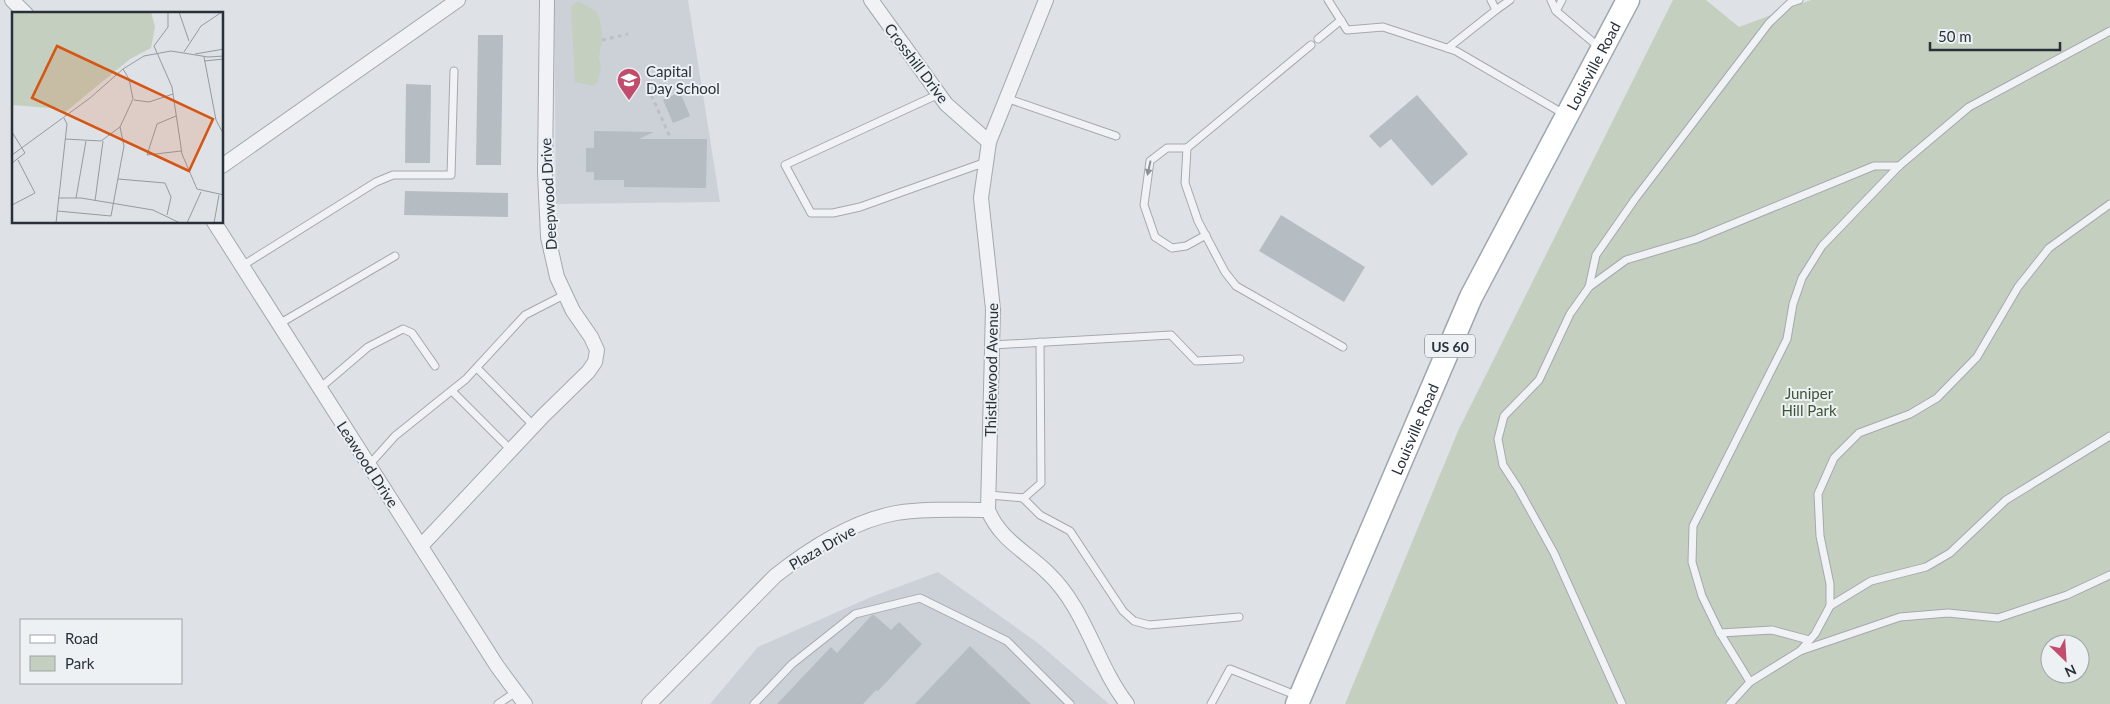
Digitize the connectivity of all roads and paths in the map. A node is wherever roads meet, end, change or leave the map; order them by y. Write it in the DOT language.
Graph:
graph roads {
  1 [pos="12,0"];
  2 [pos="458,0"];
  3 [pos="547,0"];
  4 [pos="871,0"];
  5 [pos="1046,0"];
  6 [pos="1328,0"];
  7 [pos="1491,0"];
  8 [pos="1510,0"];
  9 [pos="1551,0"];
  10 [pos="1562,0"];
  11 [pos="1628,0"];
  12 [pos="1799,0"];
  13 [pos="1496,10"];
  14 [pos="1556,11"];
  15 [pos="24,12"];
  16 [pos="1341,20"];
  17 [pos="2110,31"];
  18 [pos="628,34"];
  19 [pos="1318,39"];
  20 [pos="602,40"];
  21 [pos="1311,45"];
  22 [pos="1448,48"];
  23 [pos="1601,49"];
  24 [pos="454,71"];
  25 [pos="648,88"];
  26 [pos="939,94"];
  27 [pos="1006,98"];
  28 [pos="1566,116"];
  29 [pos="1116,136"];
  30 [pos="671,139"];
  31 [pos="989,142"];
  32 [pos="1187,148"];
  33 [pos="986,162"];
  34 [pos="224,165"];
  35 [pos="1899,166"];
  36 [pos="2110,204"];
  37 [pos="215,224"];
  38 [pos="1206,235"];
  39 [pos="395,256"];
  40 [pos="242,266"];
  41 [pos="1589,287"];
  42 [pos="564,295"];
  43 [pos="279,324"];
  44 [pos="1040,342"];
  45 [pos="992,345"];
  46 [pos="1343,347"];
  47 [pos="1240,359"];
  48 [pos="435,366"];
  49 [pos="477,368"];
  50 [pos="320,388"];
  51 [pos="452,391"];
  52 [pos="534,426"];
  53 [pos="2110,436"];
  54 [pos="512,451"];
  55 [pos="370,465"];
  56 [pos="988,495"];
  57 [pos="1023,498"];
  58 [pos="988,510"];
  59 [pos="421,546"];
  60 [pos="2110,575"];
  61 [pos="1830,606"];
  62 [pos="1239,617"];
  63 [pos="1720,633"];
  64 [pos="1809,640"];
  65 [pos="1800,651"];
  66 [pos="1750,682"];
  67 [pos="516,692"];
  68 [pos="1299,700"];
  69 [pos="498,704"];
  70 [pos="524,704"];
  71 [pos="648,704"];
  72 [pos="754,704"];
  73 [pos="1070,704"];
  74 [pos="1127,704"];
  75 [pos="1211,704"];
  76 [pos="1622,704"];
  77 [pos="1730,704"];
  1 -- 15 [label="street"];
  2 -- 34 [label="street"];
  3 -- 42 [label="street, Deepwood Drive"];
  4 -- 26 [label="street, Crosshill Drive"];
  5 -- 27 [label="street, Thistlewood Avenue"];
  6 -- 16 [label="lane"];
  7 -- 13 [label="lane"];
  8 -- 13 [label="lane"];
  9 -- 14 [label="lane"];
  10 -- 14 [label="lane"];
  11 -- 23 [label="main road, Louisville Road / US 60"];
  12 -- 41 [label="lane"];
  13 -- 22 [label="lane"];
  14 -- 23 [label="lane"];
  16 -- 19 [label="lane"];
  16 -- 22 [label="lane"];
  17 -- 35 [label="lane"];
  18 -- 20 [label="path"];
  21 -- 32 [label="lane"];
  22 -- 28 [label="lane"];
  23 -- 28 [label="main road, Louisville Road / US 60"];
  24 -- 40 [label="lane"];
  25 -- 30 [label="path"];
  26 -- 31 [label="street, Crosshill Drive"];
  26 -- 33 [label="lane"];
  27 -- 29 [label="lane"];
  27 -- 31 [label="street, Thistlewood Avenue"];
  28 -- 68 [label="main road, Louisville Road / US 60"];
  31 -- 33 [label="street, Thistlewood Avenue"];
  32 -- 38 [label="lane"];
  32 -- 38 [label="lane, one-way"];
  33 -- 45 [label="street, Thistlewood Avenue"];
  35 -- 41 [label="lane"];
  35 -- 63 [label="lane"];
  36 -- 61 [label="lane"];
  37 -- 40 [label="street, Leawood Drive"];
  38 -- 46 [label="lane"];
  39 -- 43 [label="lane"];
  40 -- 43 [label="street, Leawood Drive"];
  41 -- 76 [label="lane"];
  42 -- 49 [label="lane"];
  42 -- 52 [label="street, Deepwood Drive"];
  43 -- 50 [label="street, Leawood Drive"];
  44 -- 45 [label="lane"];
  44 -- 47 [label="lane"];
  44 -- 57 [label="lane"];
  45 -- 56 [label="street, Thistlewood Avenue"];
  48 -- 50 [label="lane"];
  49 -- 51 [label="lane"];
  49 -- 52 [label="lane"];
  50 -- 55 [label="street, Leawood Drive"];
  51 -- 54 [label="lane"];
  51 -- 55 [label="lane"];
  52 -- 54 [label="street, Deepwood Drive"];
  53 -- 61 [label="lane"];
  54 -- 59 [label="street, Deepwood Drive"];
  55 -- 59 [label="street, Leawood Drive"];
  56 -- 57 [label="lane"];
  56 -- 58 [label="street, Thistlewood Avenue"];
  57 -- 62 [label="lane"];
  58 -- 71 [label="street, Plaza Drive"];
  58 -- 74 [label="street, Thistlewood Avenue"];
  59 -- 67 [label="street, Leawood Drive"];
  60 -- 65 [label="lane"];
  61 -- 64 [label="lane"];
  63 -- 64 [label="lane"];
  63 -- 66 [label="lane"];
  64 -- 65 [label="lane"];
  65 -- 66 [label="lane"];
  66 -- 77 [label="lane"];
  67 -- 69 [label="lane"];
  67 -- 70 [label="street, Leawood Drive"];
  68 -- 75 [label="lane"];
  72 -- 73 [label="lane"];
}
